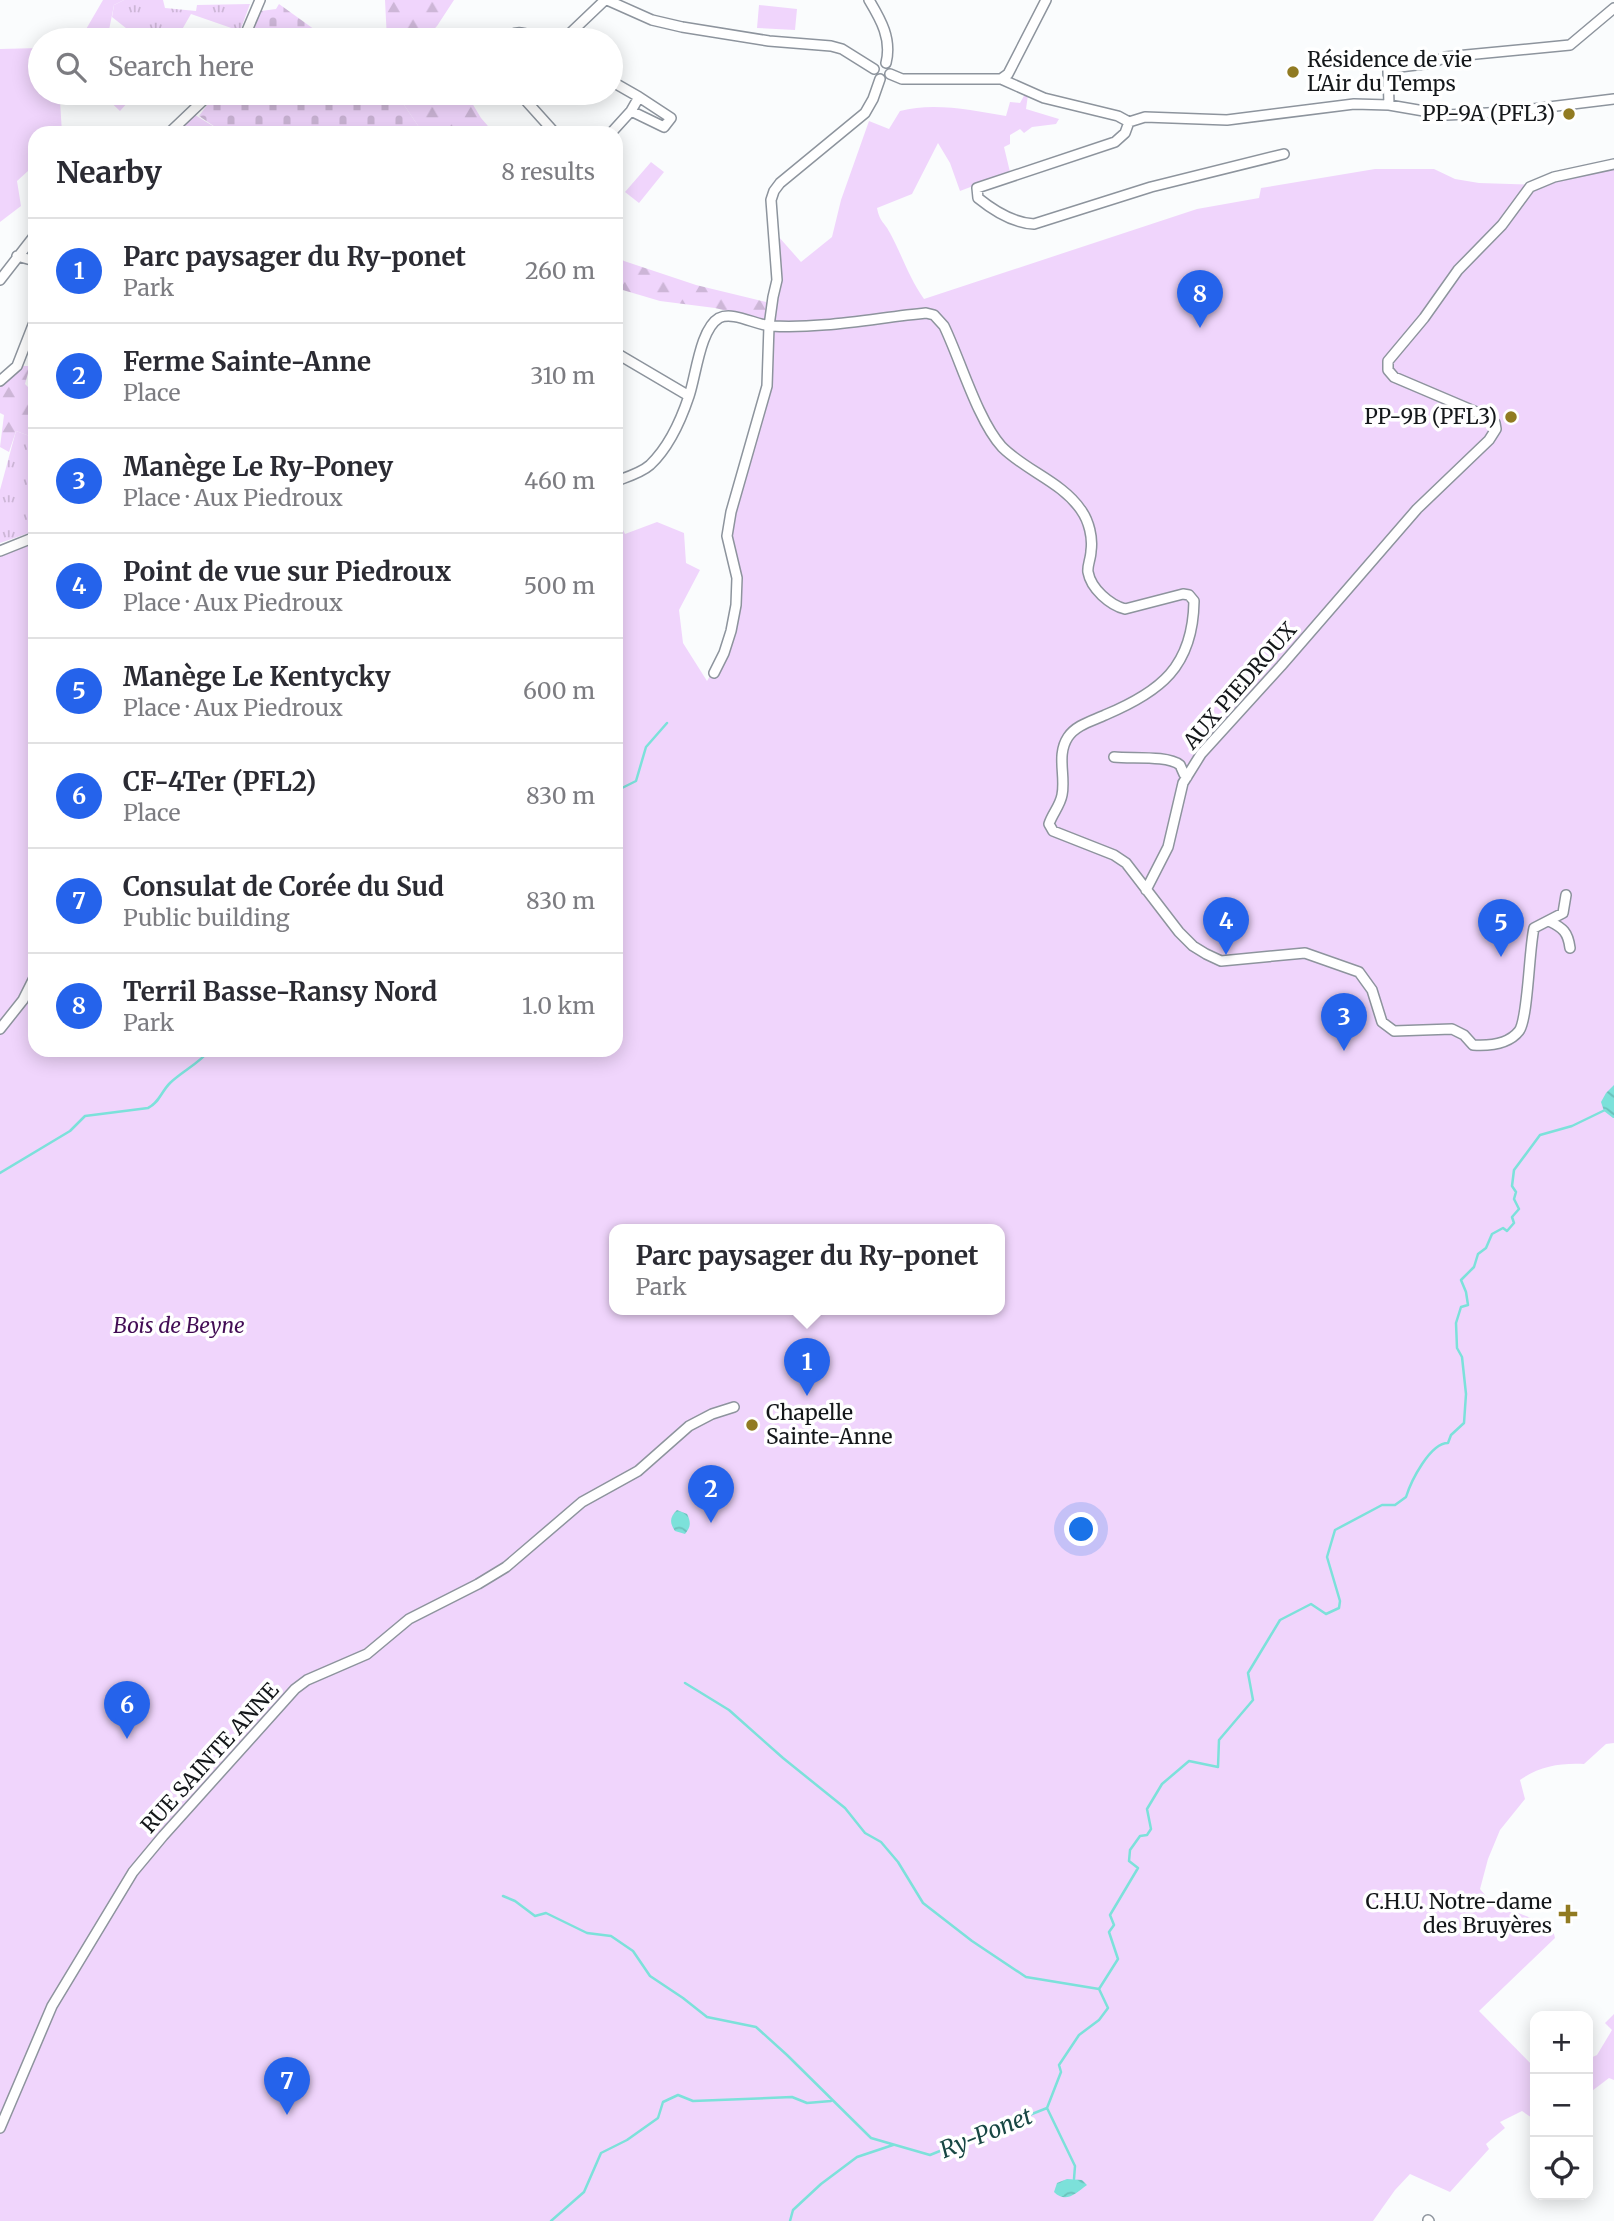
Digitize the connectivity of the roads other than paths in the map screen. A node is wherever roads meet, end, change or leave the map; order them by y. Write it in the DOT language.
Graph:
graph roads {
  1 [pos="260,0"];
  2 [pos="606,0"];
  3 [pos="869,0"];
  4 [pos="1045,0"];
  5 [pos="1614,8"];
  6 [pos="248,28"];
  7 [pos="577,28"];
  8 [pos="886,63"];
  9 [pos="874,69"];
  10 [pos="890,74"];
  11 [pos="880,79"];
  12 [pos="1001,79"];
  13 [pos="623,88"];
  14 [pos="639,97"];
  15 [pos="1614,99"];
  16 [pos="198,105"];
  17 [pos="530,105"];
  18 [pos="1389,105"];
  19 [pos="631,111"];
  20 [pos="1129,122"];
  21 [pos="176,126"];
  22 [pos="549,126"];
  23 [pos="617,126"];
  24 [pos="1284,154"];
  25 [pos="1614,164"];
  26 [pos="28,243"];
  27 [pos="17,256"];
  28 [pos="28,259"];
  29 [pos="0,280"];
  30 [pos="769,326"];
  31 [pos="28,338"];
  32 [pos="623,357"];
  33 [pos="0,381"];
  34 [pos="689,396"];
  35 [pos="623,476"];
  36 [pos="28,540"];
  37 [pos="0,551"];
  38 [pos="714,673"];
  39 [pos="1114,757"];
  40 [pos="1187,777"];
  41 [pos="1146,890"];
  42 [pos="1566,895"];
  43 [pos="1549,921"];
  44 [pos="1570,948"];
  45 [pos="28,990"];
  46 [pos="0,1029"];
  47 [pos="734,1407"];
  48 [pos="0,2128"];
  1 -- 6 [label="street"];
  2 -- 7 [label="street"];
  2 -- 9 [label="street"];
  3 -- 8 [label="street"];
  4 -- 12 [label="street"];
  5 -- 18 [label="street"];
  8 -- 9 [label="street"];
  8 -- 10 [label="street"];
  9 -- 11 [label="street"];
  10 -- 11 [label="street"];
  10 -- 12 [label="street"];
  11 -- 30 [label="street"];
  12 -- 20 [label="street"];
  13 -- 14 [label="street"];
  14 -- 19 [label="street"];
  14 -- 19 [label="street"];
  15 -- 18 [label="street"];
  16 -- 21 [label="street"];
  17 -- 22 [label="street"];
  18 -- 20 [label="street"];
  19 -- 23 [label="street"];
  20 -- 24 [label="street"];
  25 -- 40 [label="street, AUX PIEDROUX"];
  26 -- 27 [label="street"];
  27 -- 28 [label="street"];
  27 -- 29 [label="street"];
  30 -- 34 [label="street"];
  30 -- 38 [label="street"];
  30 -- 41 [label="street"];
  31 -- 33 [label="street"];
  32 -- 34 [label="street"];
  34 -- 35 [label="street"];
  36 -- 37 [label="street"];
  39 -- 40 [label="street"];
  40 -- 41 [label="street, AUX PIEDROUX"];
  41 -- 43 [label="street"];
  42 -- 43 [label="street"];
  43 -- 44 [label="street"];
  45 -- 46 [label="street"];
  47 -- 48 [label="street, RUE SAINTE ANNE"];
}
